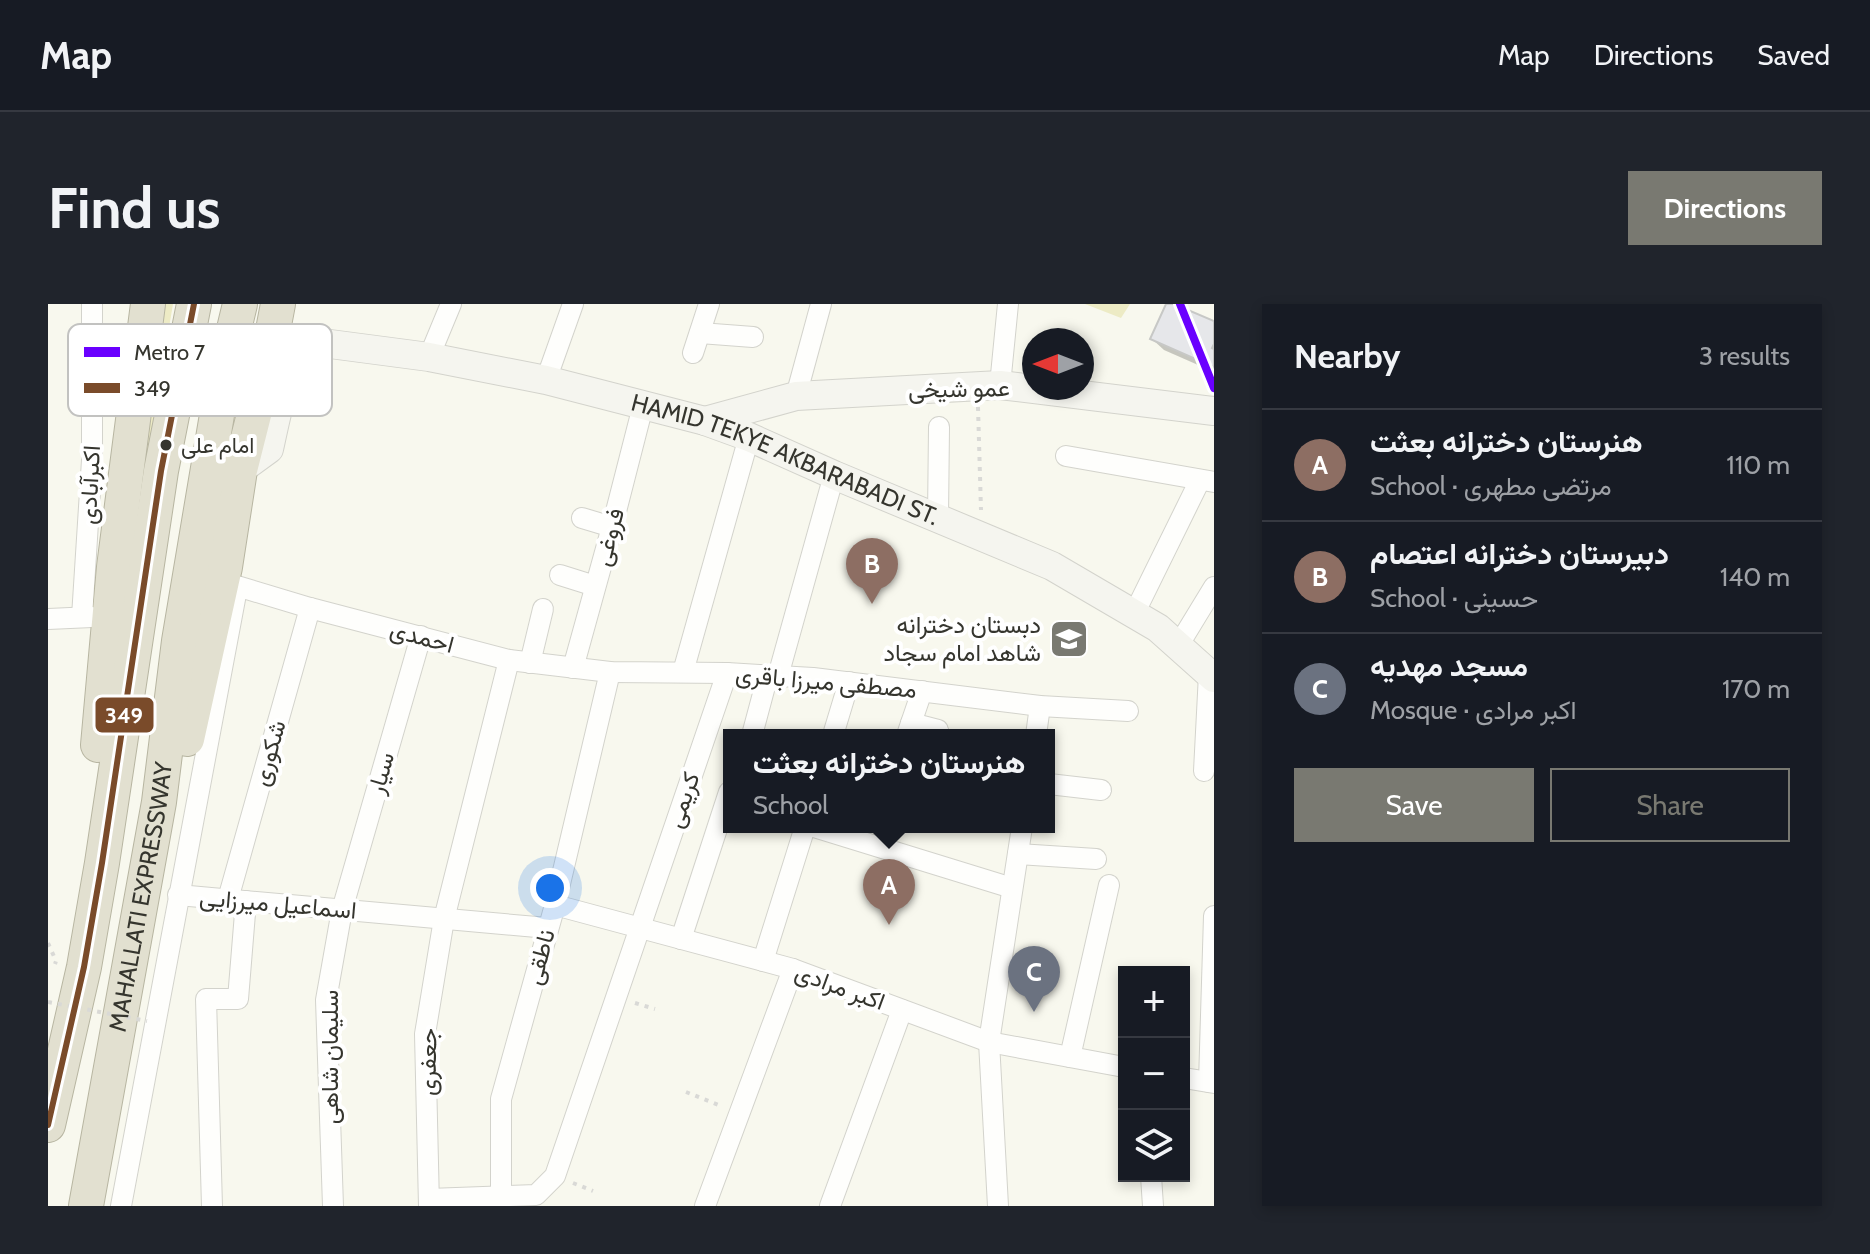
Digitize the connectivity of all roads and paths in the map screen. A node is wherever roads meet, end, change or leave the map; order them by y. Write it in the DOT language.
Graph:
graph roads {
  1 [pos="148,304"];
  2 [pos="194,304"];
  3 [pos="240,304"];
  4 [pos="278,304"];
  5 [pos="295,304"];
  6 [pos="451,304"];
  7 [pos="573,304"];
  8 [pos="709,304"];
  9 [pos="821,304"];
  10 [pos="1008,304"];
  11 [pos="145,324"];
  12 [pos="190,324"];
  13 [pos="235,324"];
  14 [pos="274,324"];
  15 [pos="286,324"];
  16 [pos="753,337"];
  17 [pos="332,344"];
  18 [pos="429,357"];
  19 [pos="546,380"];
  20 [pos="988,385"];
  21 [pos="796,396"];
  22 [pos="643,406"];
  23 [pos="1214,411"];
  24 [pos="92,416"];
  25 [pos="129,416"];
  26 [pos="172,416"];
  27 [pos="217,416"];
  28 [pos="254,416"];
  29 [pos="277,416"];
  30 [pos="705,421"];
  31 [pos="939,427"];
  32 [pos="749,437"];
  33 [pos="1066,456"];
  34 [pos="240,470"];
  35 [pos="834,475"];
  36 [pos="1207,481"];
  37 [pos="582,518"];
  38 [pos="938,518"];
  39 [pos="612,527"];
  40 [pos="981,537"];
  41 [pos="560,575"];
  42 [pos="231,577"];
  43 [pos="595,586"];
  44 [pos="1214,587"];
  45 [pos="310,608"];
  46 [pos="543,609"];
  47 [pos="1134,614"];
  48 [pos="96,617"];
  49 [pos="48,619"];
  50 [pos="421,636"];
  51 [pos="1178,646"];
  52 [pos="520,662"];
  53 [pos="573,668"];
  54 [pos="610,672"];
  55 [pos="683,672"];
  56 [pos="727,673"];
  57 [pos="773,676"];
  58 [pos="1212,676"];
  59 [pos="849,682"];
  60 [pos="922,691"];
  61 [pos="1040,706"];
  62 [pos="1128,711"];
  63 [pos="754,729"];
  64 [pos="835,729"];
  65 [pos="909,729"];
  66 [pos="1037,729"];
  67 [pos="1204,771"];
  68 [pos="1055,785"];
  69 [pos="1101,790"];
  70 [pos="159,802"];
  71 [pos="723,810"];
  72 [pos="803,833"];
  73 [pos="1021,833"];
  74 [pos="872,836"];
  75 [pos="1018,854"];
  76 [pos="1096,859"];
  77 [pos="102,863"];
  78 [pos="1109,885"];
  79 [pos="1012,888"];
  80 [pos="178,895"];
  81 [pos="237,900"];
  82 [pos="555,905"];
  83 [pos="342,910"];
  84 [pos="1214,916"];
  85 [pos="444,919"];
  86 [pos="548,928"];
  87 [pos="639,928"];
  88 [pos="681,939"];
  89 [pos="48,943"];
  90 [pos="56,961"];
  91 [pos="763,961"];
  92 [pos="793,969"];
  93 [pos="48,1002"];
  94 [pos="902,1010"];
  95 [pos="147,1021"];
  96 [pos="989,1042"];
  97 [pos="1070,1057"];
  98 [pos="1118,1066"];
  99 [pos="1190,1079"];
  100 [pos="1211,1083"];
  101 [pos="686,1092"];
  102 [pos="739,1113"];
  103 [pos="48,1125"];
  104 [pos="1151,1182"];
  105 [pos="501,1197"];
  106 [pos="429,1203"];
  107 [pos="86,1206"];
  108 [pos="121,1206"];
  109 [pos="212,1206"];
  110 [pos="333,1206"];
  111 [pos="705,1206"];
  112 [pos="830,1206"];
  113 [pos="998,1206"];
  114 [pos="1153,1206"];
  1 -- 11 [label="highway"];
  2 -- 12 [label="highway, MAHALLATI EXPRESSWAY"];
  3 -- 13 [label="highway, MAHALLATI EXPRESSWAY"];
  4 -- 14 [label="highway"];
  5 -- 15 [label="highway"];
  6 -- 18 [label="street"];
  7 -- 19 [label="street"];
  8 -- 16 [label="street"];
  9 -- 21 [label="street"];
  10 -- 20 [label="street"];
  17 -- 18 [label="main road, HAMID TEKYE AKBARABADI ST."];
  18 -- 19 [label="main road, HAMID TEKYE AKBARABADI ST."];
  19 -- 22 [label="main road, HAMID TEKYE AKBARABADI ST."];
  20 -- 21 [label="main road, عمو شیخی"];
  20 -- 23 [label="main road, عمو شیخی"];
  20 -- 40 [label="path"];
  21 -- 30 [label="main road, عمو شیخی"];
  22 -- 30 [label="main road, HAMID TEKYE AKBARABADI ST."];
  22 -- 39 [label="street, فروغی"];
  24 -- 48 [label="street, اکبرآبادی"];
  25 -- 48 [label="highway"];
  26 -- 77 [label="highway, MAHALLATI EXPRESSWAY"];
  27 -- 70 [label="highway, MAHALLATI EXPRESSWAY"];
  28 -- 34 [label="highway"];
  29 -- 34 [label="main road, HAMID TEKYE AKBARABADI ST."];
  30 -- 32 [label="main road, HAMID TEKYE AKBARABADI ST."];
  31 -- 38 [label="street"];
  32 -- 35 [label="main road, HAMID TEKYE AKBARABADI ST."];
  32 -- 55 [label="street"];
  33 -- 36 [label="street"];
  34 -- 42 [label="highway"];
  35 -- 38 [label="main road, HAMID TEKYE AKBARABADI ST."];
  35 -- 57 [label="street"];
  36 -- 47 [label="street"];
  37 -- 39 [label="street"];
  38 -- 40 [label="main road, HAMID TEKYE AKBARABADI ST."];
  39 -- 43 [label="street, فروغی"];
  40 -- 47 [label="main road, HAMID TEKYE AKBARABADI ST."];
  41 -- 43 [label="street"];
  42 -- 45 [label="street, احمدی"];
  42 -- 70 [label="highway"];
  42 -- 80 [label="street, اسماعیل میرزایی"];
  43 -- 53 [label="street, فروغی"];
  44 -- 51 [label="street"];
  45 -- 50 [label="street, احمدی"];
  45 -- 81 [label="street, شکوری"];
  46 -- 52 [label="street, جعفری"];
  47 -- 51 [label="main road, HAMID TEKYE AKBARABADI ST."];
  48 -- 49 [label="street"];
  48 -- 77 [label="highway"];
  50 -- 52 [label="street, احمدی"];
  50 -- 83 [label="street, سیار"];
  51 -- 58 [label="main road, HAMID TEKYE AKBARABADI ST."];
  52 -- 53 [label="street, احمدی"];
  52 -- 85 [label="street, جعفری"];
  53 -- 54 [label="street, احمدی"];
  54 -- 55 [label="street, مصطفی میرزا باقری"];
  54 -- 82 [label="street, ناطقی"];
  55 -- 56 [label="street, مصطفی میرزا باقری"];
  56 -- 57 [label="street, مصطفی میرزا باقری"];
  56 -- 87 [label="street, کریمی"];
  57 -- 59 [label="street, مصطفی میرزا باقری"];
  57 -- 63 [label="street"];
  58 -- 67 [label="street"];
  59 -- 60 [label="street, مصطفی میرزا باقری"];
  59 -- 64 [label="street"];
  60 -- 61 [label="street, مصطفی میرزا باقری"];
  60 -- 65 [label="street"];
  61 -- 62 [label="street, مصطفی میرزا باقری"];
  61 -- 66 [label="street"];
  68 -- 69 [label="street"];
  70 -- 107 [label="highway, MAHALLATI EXPRESSWAY"];
  71 -- 88 [label="street"];
  72 -- 91 [label="street"];
  73 -- 75 [label="street"];
  74 -- 79 [label="street"];
  75 -- 76 [label="street"];
  75 -- 79 [label="street"];
  77 -- 103 [label="highway, MAHALLATI EXPRESSWAY"];
  78 -- 97 [label="street"];
  79 -- 96 [label="street"];
  80 -- 81 [label="street, اسماعیل میرزایی"];
  80 -- 108 [label="street"];
  81 -- 83 [label="street, اسماعیل میرزایی"];
  81 -- 109 [label="street"];
  82 -- 86 [label="street, ناطقی"];
  82 -- 87 [label="street, اکبر مرادی"];
  83 -- 85 [label="street, اسماعیل میرزایی"];
  83 -- 110 [label="street, سلیمان شاهی"];
  84 -- 100 [label="street"];
  85 -- 86 [label="street, اسماعیل میرزایی"];
  85 -- 106 [label="street, جعفری"];
  86 -- 105 [label="street, ناطقی"];
  87 -- 88 [label="street, اکبر مرادی"];
  87 -- 105 [label="street, کریمی"];
  88 -- 91 [label="street, اکبر مرادی"];
  89 -- 90 [label="path"];
  91 -- 92 [label="street, اکبر مرادی"];
  92 -- 94 [label="street, اکبر مرادی"];
  92 -- 102 [label="street"];
  93 -- 95 [label="path, bridge"];
  94 -- 96 [label="street, اکبر مرادی"];
  94 -- 112 [label="street"];
  96 -- 97 [label="street, اکبر مرادی"];
  96 -- 113 [label="street"];
  97 -- 98 [label="street, اکبر مرادی"];
  99 -- 100 [label="street"];
  101 -- 102 [label="path"];
  102 -- 111 [label="street"];
  104 -- 114 [label="street"];
  105 -- 106 [label="street"];
}
